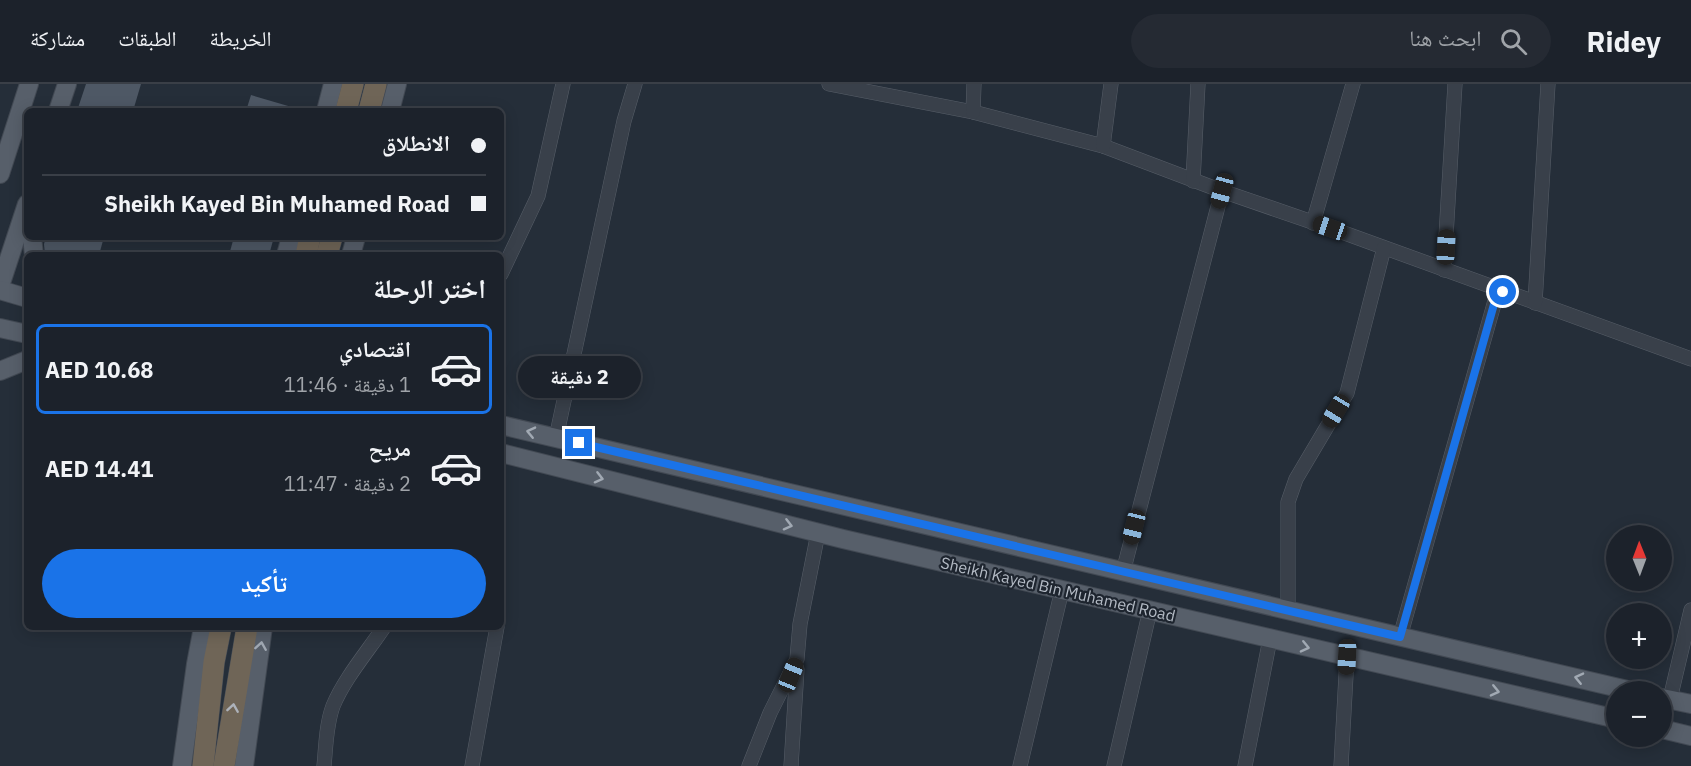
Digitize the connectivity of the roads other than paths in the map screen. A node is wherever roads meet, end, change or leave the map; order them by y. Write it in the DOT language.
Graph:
graph roads {
  1 [pos="29,84"];
  2 [pos="67,84"];
  3 [pos="333,84"];
  4 [pos="353,84"];
  5 [pos="376,84"];
  6 [pos="397,84"];
  7 [pos="563,84"];
  8 [pos="635,84"];
  9 [pos="830,84"];
  10 [pos="974,84"];
  11 [pos="1111,84"];
  12 [pos="1198,84"];
  13 [pos="1353,84"];
  14 [pos="1455,84"];
  15 [pos="1548,84"];
  16 [pos="59,108"];
  17 [pos="327,108"];
  18 [pos="346,108"];
  19 [pos="370,108"];
  20 [pos="391,108"];
  21 [pos="973,112"];
  22 [pos="1103,146"];
  23 [pos="1,167"];
  24 [pos="1193,181"];
  25 [pos="1222,191"];
  26 [pos="24,213"];
  27 [pos="1313,223"];
  28 [pos="1384,248"];
  29 [pos="504,268"];
  30 [pos="1444,270"];
  31 [pos="0,288"];
  32 [pos="1498,290"];
  33 [pos="24,297"];
  34 [pos="1535,303"];
  35 [pos="0,328"];
  36 [pos="24,333"];
  37 [pos="1691,359"];
  38 [pos="24,361"];
  39 [pos="0,371"];
  40 [pos="504,425"];
  41 [pos="556,438"];
  42 [pos="504,454"];
  43 [pos="818,532"];
  44 [pos="1123,572"];
  45 [pos="1062,590"];
  46 [pos="1228,596"];
  47 [pos="1150,610"];
  48 [pos="1288,610"];
  49 [pos="1691,610"];
  50 [pos="1222,627"];
  51 [pos="202,630"];
  52 [pos="219,630"];
  53 [pos="247,630"];
  54 [pos="263,630"];
  55 [pos="382,630"];
  56 [pos="496,630"];
  57 [pos="1400,637"];
  58 [pos="1270,639"];
  59 [pos="1347,657"];
  60 [pos="797,659"];
  61 [pos="1671,681"];
  62 [pos="1606,685"];
  63 [pos="1672,699"];
  64 [pos="1691,704"];
  65 [pos="1606,716"];
  66 [pos="1672,731"];
  67 [pos="1691,736"];
  68 [pos="182,766"];
  69 [pos="203,766"];
  70 [pos="224,766"];
  71 [pos="244,766"];
  72 [pos="324,766"];
  73 [pos="472,766"];
  74 [pos="749,766"];
  75 [pos="791,766"];
  76 [pos="1020,766"];
  77 [pos="1114,766"];
  78 [pos="1245,766"];
  79 [pos="1341,766"];
  1 -- 23 [label="main road"];
  2 -- 16 [label="main road"];
  3 -- 17 [label="main road"];
  4 -- 18 [label="highway"];
  5 -- 19 [label="highway"];
  6 -- 20 [label="main road"];
  7 -- 29 [label="street"];
  8 -- 41 [label="street"];
  9 -- 21 [label="street"];
  10 -- 21 [label="street"];
  11 -- 22 [label="street"];
  12 -- 24 [label="street"];
  13 -- 27 [label="street"];
  14 -- 30 [label="street"];
  15 -- 34 [label="street"];
  21 -- 22 [label="street"];
  22 -- 24 [label="street"];
  24 -- 25 [label="street"];
  25 -- 27 [label="street"];
  25 -- 44 [label="street"];
  26 -- 31 [label="main road"];
  27 -- 28 [label="street"];
  28 -- 30 [label="street"];
  28 -- 48 [label="street"];
  30 -- 32 [label="street"];
  31 -- 33 [label="main road"];
  32 -- 34 [label="street"];
  32 -- 57 [label="street"];
  34 -- 37 [label="street"];
  35 -- 36 [label="main road"];
  38 -- 39 [label="main road"];
  41 -- 40 [label="main road, Sheikh Kayed Bin Muhamed Road, one-way"];
  41 -- 44 [label="main road, Sheikh Kayed Bin Muhamed Road"];
  42 -- 43 [label="main road, Sheikh Kayed Bin Muhamed Road, one-way"];
  43 -- 45 [label="main road, Sheikh Kayed Bin Muhamed Road"];
  43 -- 60 [label="street"];
  44 -- 46 [label="main road, Sheikh Kayed Bin Muhamed Road"];
  45 -- 47 [label="main road, Sheikh Kayed Bin Muhamed Road"];
  45 -- 76 [label="street"];
  46 -- 48 [label="main road, Sheikh Kayed Bin Muhamed Road"];
  46 -- 50 [label="main road"];
  47 -- 50 [label="main road, Sheikh Kayed Bin Muhamed Road"];
  47 -- 77 [label="street"];
  48 -- 57 [label="main road, Sheikh Kayed Bin Muhamed Road"];
  49 -- 61 [label="street"];
  50 -- 58 [label="main road, Sheikh Kayed Bin Muhamed Road"];
  51 -- 68 [label="main road"];
  52 -- 69 [label="highway"];
  70 -- 53 [label="highway, one-way"];
  71 -- 54 [label="main road, one-way"];
  55 -- 72 [label="street"];
  56 -- 73 [label="street"];
  62 -- 57 [label="main road, Sheikh Kayed Bin Muhamed Road, one-way"];
  58 -- 59 [label="main road, Sheikh Kayed Bin Muhamed Road, one-way"];
  58 -- 78 [label="street"];
  59 -- 65 [label="main road, Sheikh Kayed Bin Muhamed Road, one-way"];
  59 -- 79 [label="street"];
  60 -- 74 [label="street"];
  60 -- 75 [label="street"];
  63 -- 64 [label="main road"];
  66 -- 67 [label="main road"];
}
